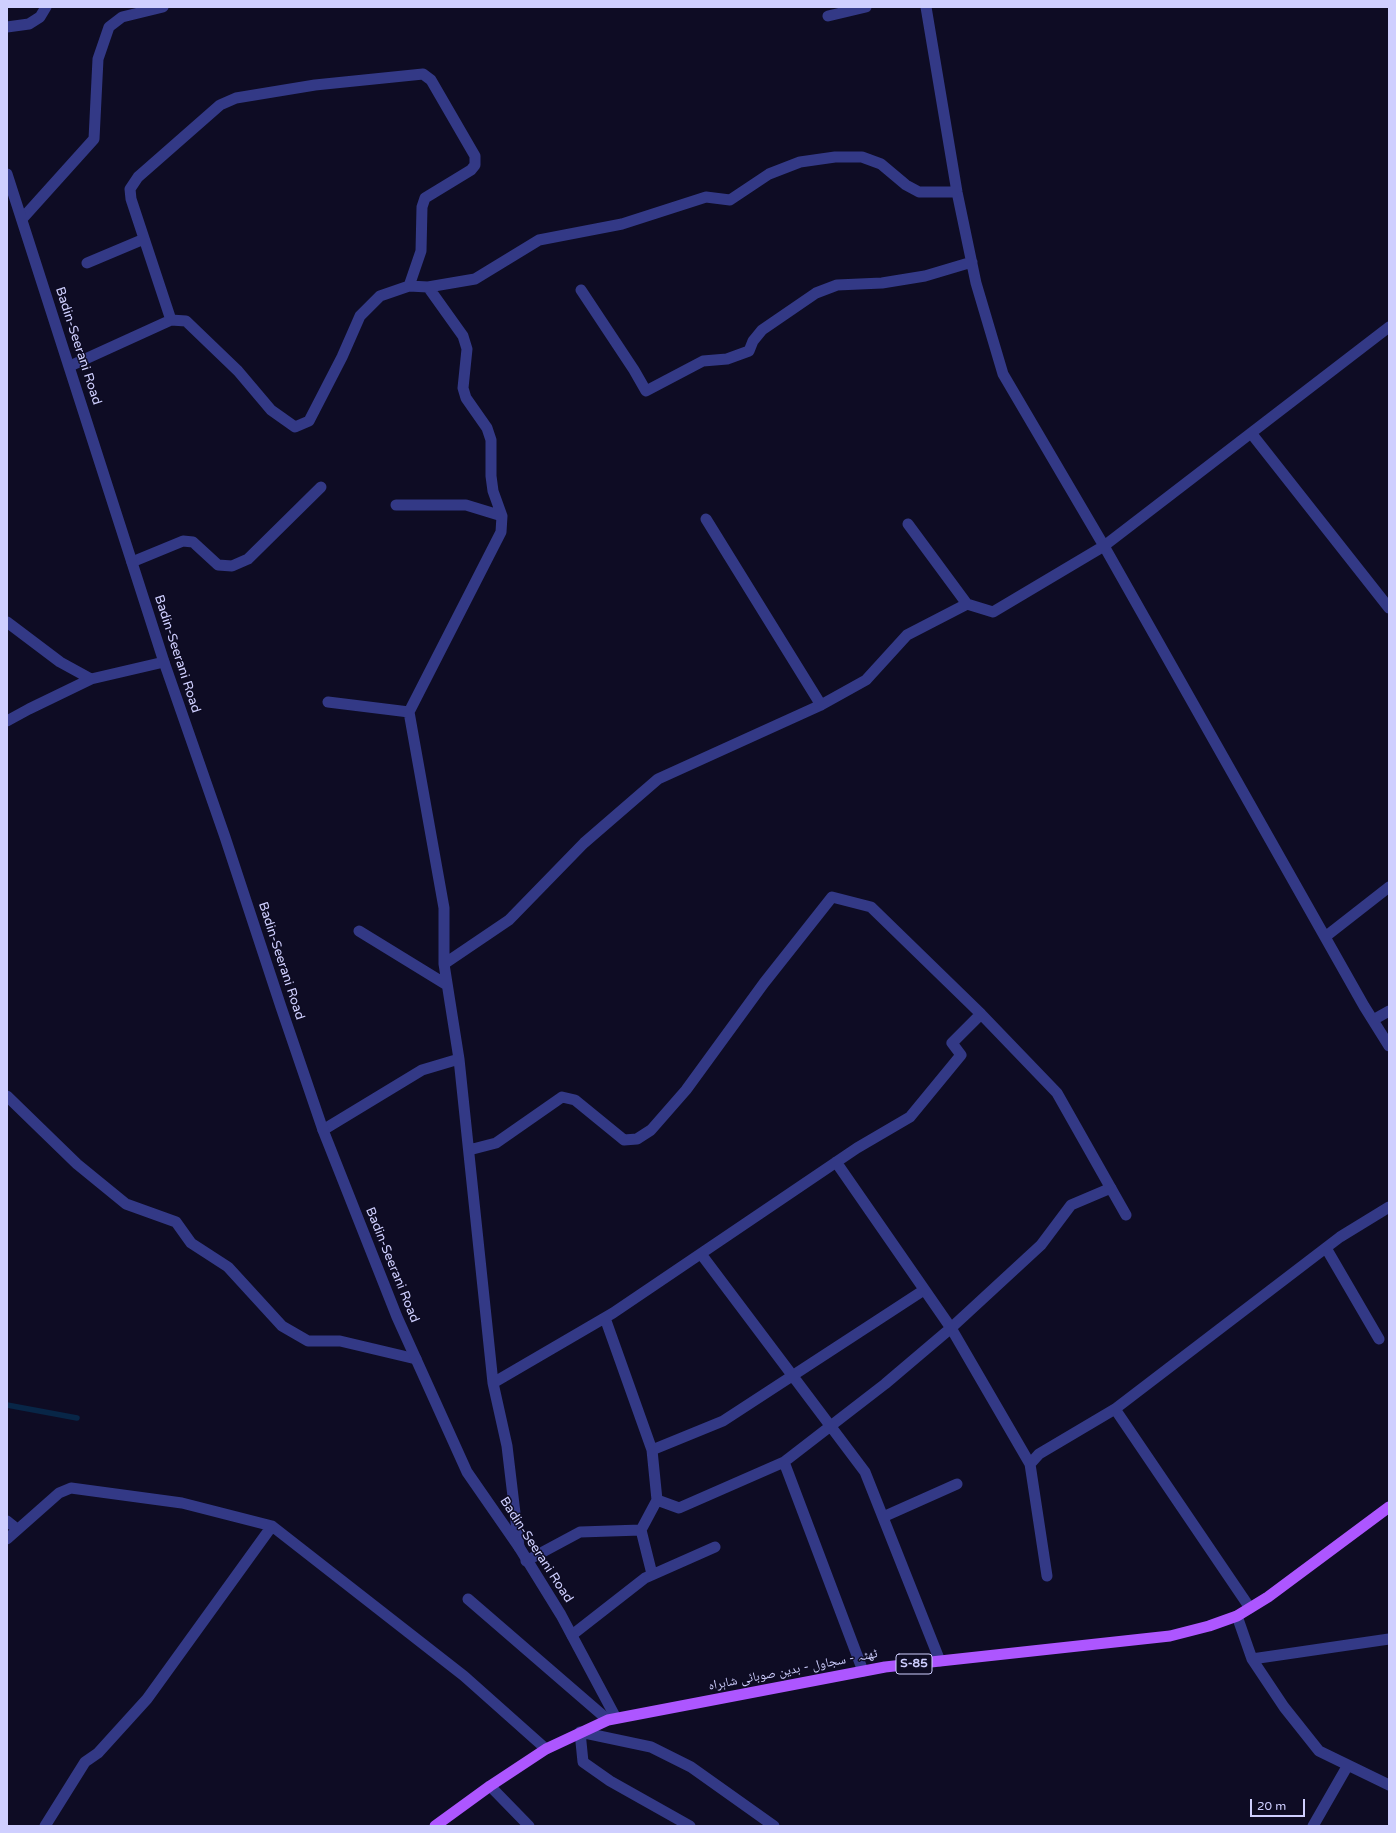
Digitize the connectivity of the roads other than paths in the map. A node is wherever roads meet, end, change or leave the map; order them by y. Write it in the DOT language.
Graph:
graph roads {
  1 [pos="46,7"];
  2 [pos="163,7"];
  3 [pos="866,7"];
  4 [pos="926,7"];
  5 [pos="828,16"];
  6 [pos="7,27"];
  7 [pos="7,174"];
  8 [pos="957,192"];
  9 [pos="22,219"];
  10 [pos="144,239"];
  11 [pos="972,262"];
  12 [pos="87,263"];
  13 [pos="409,286"];
  14 [pos="428,287"];
  15 [pos="581,290"];
  16 [pos="171,320"];
  17 [pos="1389,327"];
  18 [pos="70,366"];
  19 [pos="1251,433"];
  20 [pos="321,487"];
  21 [pos="396,505"];
  22 [pos="502,516"];
  23 [pos="706,519"];
  24 [pos="908,524"];
  25 [pos="1104,546"];
  26 [pos="132,562"];
  27 [pos="967,604"];
  28 [pos="1389,608"];
  29 [pos="7,622"];
  30 [pos="164,662"];
  31 [pos="91,679"];
  32 [pos="328,702"];
  33 [pos="821,705"];
  34 [pos="409,712"];
  35 [pos="7,721"];
  36 [pos="1389,887"];
  37 [pos="359,931"];
  38 [pos="1325,937"];
  39 [pos="444,964"];
  40 [pos="447,985"];
  41 [pos="1389,1011"];
  42 [pos="981,1014"];
  43 [pos="1373,1020"];
  44 [pos="1389,1046"];
  45 [pos="459,1059"];
  46 [pos="7,1096"];
  47 [pos="323,1130"];
  48 [pos="469,1150"];
  49 [pos="836,1162"];
  50 [pos="1111,1188"];
  51 [pos="1389,1207"];
  52 [pos="1126,1215"];
  53 [pos="1326,1248"];
  54 [pos="700,1254"];
  55 [pos="924,1290"];
  56 [pos="605,1318"];
  57 [pos="951,1328"];
  58 [pos="1379,1339"];
  59 [pos="416,1359"];
  60 [pos="792,1375"];
  61 [pos="493,1383"];
  62 [pos="1115,1408"];
  63 [pos="831,1426"];
  64 [pos="652,1450"];
  65 [pos="784,1462"];
  66 [pos="1030,1464"];
  67 [pos="957,1484"];
  68 [pos="657,1500"];
  69 [pos="1389,1506"];
  70 [pos="883,1517"];
  71 [pos="7,1520"];
  72 [pos="272,1526"];
  73 [pos="17,1529"];
  74 [pos="640,1530"];
  75 [pos="7,1539"];
  76 [pos="715,1547"];
  77 [pos="519,1548"];
  78 [pos="526,1561"];
  79 [pos="652,1574"];
  80 [pos="1048,1576"];
  81 [pos="468,1599"];
  82 [pos="1250,1608"];
  83 [pos="1237,1616"];
  84 [pos="572,1634"];
  85 [pos="1389,1639"];
  86 [pos="1252,1659"];
  87 [pos="940,1661"];
  88 [pos="863,1671"];
  89 [pos="612,1719"];
  90 [pos="580,1732"];
  91 [pos="546,1749"];
  92 [pos="1348,1765"];
  93 [pos="1389,1785"];
  94 [pos="490,1786"];
  95 [pos="45,1826"];
  96 [pos="435,1826"];
  97 [pos="529,1826"];
  98 [pos="690,1826"];
  99 [pos="774,1826"];
  100 [pos="1313,1826"];
  1 -- 6 [label="street"];
  2 -- 9 [label="street"];
  3 -- 5 [label="street"];
  4 -- 8 [label="street"];
  7 -- 9 [label="street, Badin-Seerani Road"];
  8 -- 11 [label="street"];
  8 -- 14 [label="street"];
  9 -- 18 [label="street, Badin-Seerani Road"];
  10 -- 12 [label="street"];
  10 -- 13 [label="street"];
  10 -- 16 [label="street"];
  11 -- 15 [label="street"];
  11 -- 25 [label="street"];
  13 -- 14 [label="street"];
  13 -- 16 [label="street"];
  14 -- 22 [label="street"];
  16 -- 18 [label="street"];
  17 -- 19 [label="street"];
  18 -- 26 [label="street, Badin-Seerani Road"];
  19 -- 25 [label="street"];
  19 -- 28 [label="street"];
  20 -- 26 [label="street"];
  21 -- 22 [label="street"];
  22 -- 34 [label="street"];
  23 -- 33 [label="street"];
  24 -- 27 [label="street"];
  25 -- 27 [label="street"];
  25 -- 38 [label="street"];
  26 -- 30 [label="street, Badin-Seerani Road"];
  27 -- 33 [label="street"];
  29 -- 31 [label="street"];
  30 -- 31 [label="street"];
  30 -- 47 [label="street, Badin-Seerani Road"];
  31 -- 35 [label="street"];
  32 -- 34 [label="street"];
  33 -- 39 [label="street"];
  34 -- 39 [label="street"];
  36 -- 38 [label="street"];
  37 -- 40 [label="street"];
  38 -- 43 [label="street"];
  39 -- 40 [label="street"];
  40 -- 45 [label="street"];
  41 -- 43 [label="street"];
  42 -- 48 [label="street"];
  42 -- 49 [label="street"];
  42 -- 50 [label="street"];
  43 -- 44 [label="street"];
  45 -- 47 [label="street"];
  45 -- 48 [label="street"];
  46 -- 59 [label="street"];
  47 -- 59 [label="street, Badin-Seerani Road"];
  48 -- 61 [label="street"];
  49 -- 54 [label="street"];
  49 -- 55 [label="street"];
  50 -- 52 [label="street"];
  50 -- 57 [label="street"];
  51 -- 53 [label="street"];
  53 -- 58 [label="street"];
  53 -- 62 [label="street"];
  54 -- 56 [label="street"];
  54 -- 60 [label="street"];
  55 -- 57 [label="street"];
  55 -- 60 [label="street"];
  56 -- 61 [label="street"];
  56 -- 64 [label="street"];
  57 -- 63 [label="street"];
  57 -- 66 [label="street"];
  59 -- 77 [label="street, Badin-Seerani Road"];
  60 -- 63 [label="street"];
  60 -- 64 [label="street"];
  61 -- 77 [label="street"];
  62 -- 66 [label="street"];
  62 -- 82 [label="street"];
  63 -- 65 [label="street"];
  63 -- 70 [label="street"];
  64 -- 68 [label="street"];
  65 -- 68 [label="street"];
  65 -- 88 [label="street"];
  66 -- 80 [label="street"];
  67 -- 70 [label="street"];
  68 -- 74 [label="street"];
  69 -- 82 [label="main road, ٹھٹہ - سجاول - بدین صوبائی شاہراہ / S-85"];
  70 -- 87 [label="street"];
  71 -- 73 [label="street"];
  72 -- 73 [label="street"];
  72 -- 91 [label="street"];
  72 -- 95 [label="street"];
  73 -- 75 [label="street"];
  74 -- 78 [label="street"];
  74 -- 79 [label="street"];
  76 -- 79 [label="street"];
  77 -- 78 [label="street, Badin-Seerani Road"];
  78 -- 84 [label="street, Badin-Seerani Road"];
  79 -- 84 [label="street"];
  81 -- 89 [label="street"];
  82 -- 83 [label="main road, ٹھٹہ - سجاول - بدین صوبائی شاہراہ / S-85"];
  83 -- 86 [label="street"];
  83 -- 87 [label="main road, ٹھٹہ - سجاول - بدین صوبائی شاہراہ / S-85"];
  84 -- 89 [label="street, Badin-Seerani Road"];
  85 -- 86 [label="street"];
  86 -- 92 [label="street"];
  87 -- 88 [label="main road, ٹھٹہ - سجاول - بدین صوبائی شاہراہ / S-85"];
  88 -- 89 [label="main road, ٹھٹہ - سجاول - بدین صوبائی شاہراہ / S-85"];
  89 -- 90 [label="main road, ٹھٹہ - سجاول - بدین صوبائی شاہراہ / S-85"];
  90 -- 91 [label="main road, ٹھٹہ - سجاول - بدین صوبائی شاہراہ / S-85"];
  90 -- 98 [label="street"];
  90 -- 99 [label="street"];
  91 -- 94 [label="main road, ٹھٹہ - سجاول - بدین صوبائی شاہراہ / S-85"];
  92 -- 93 [label="street"];
  92 -- 100 [label="street"];
  94 -- 96 [label="main road, ٹھٹہ - سجاول - بدین صوبائی شاہراہ / S-85"];
  94 -- 97 [label="street"];
}
